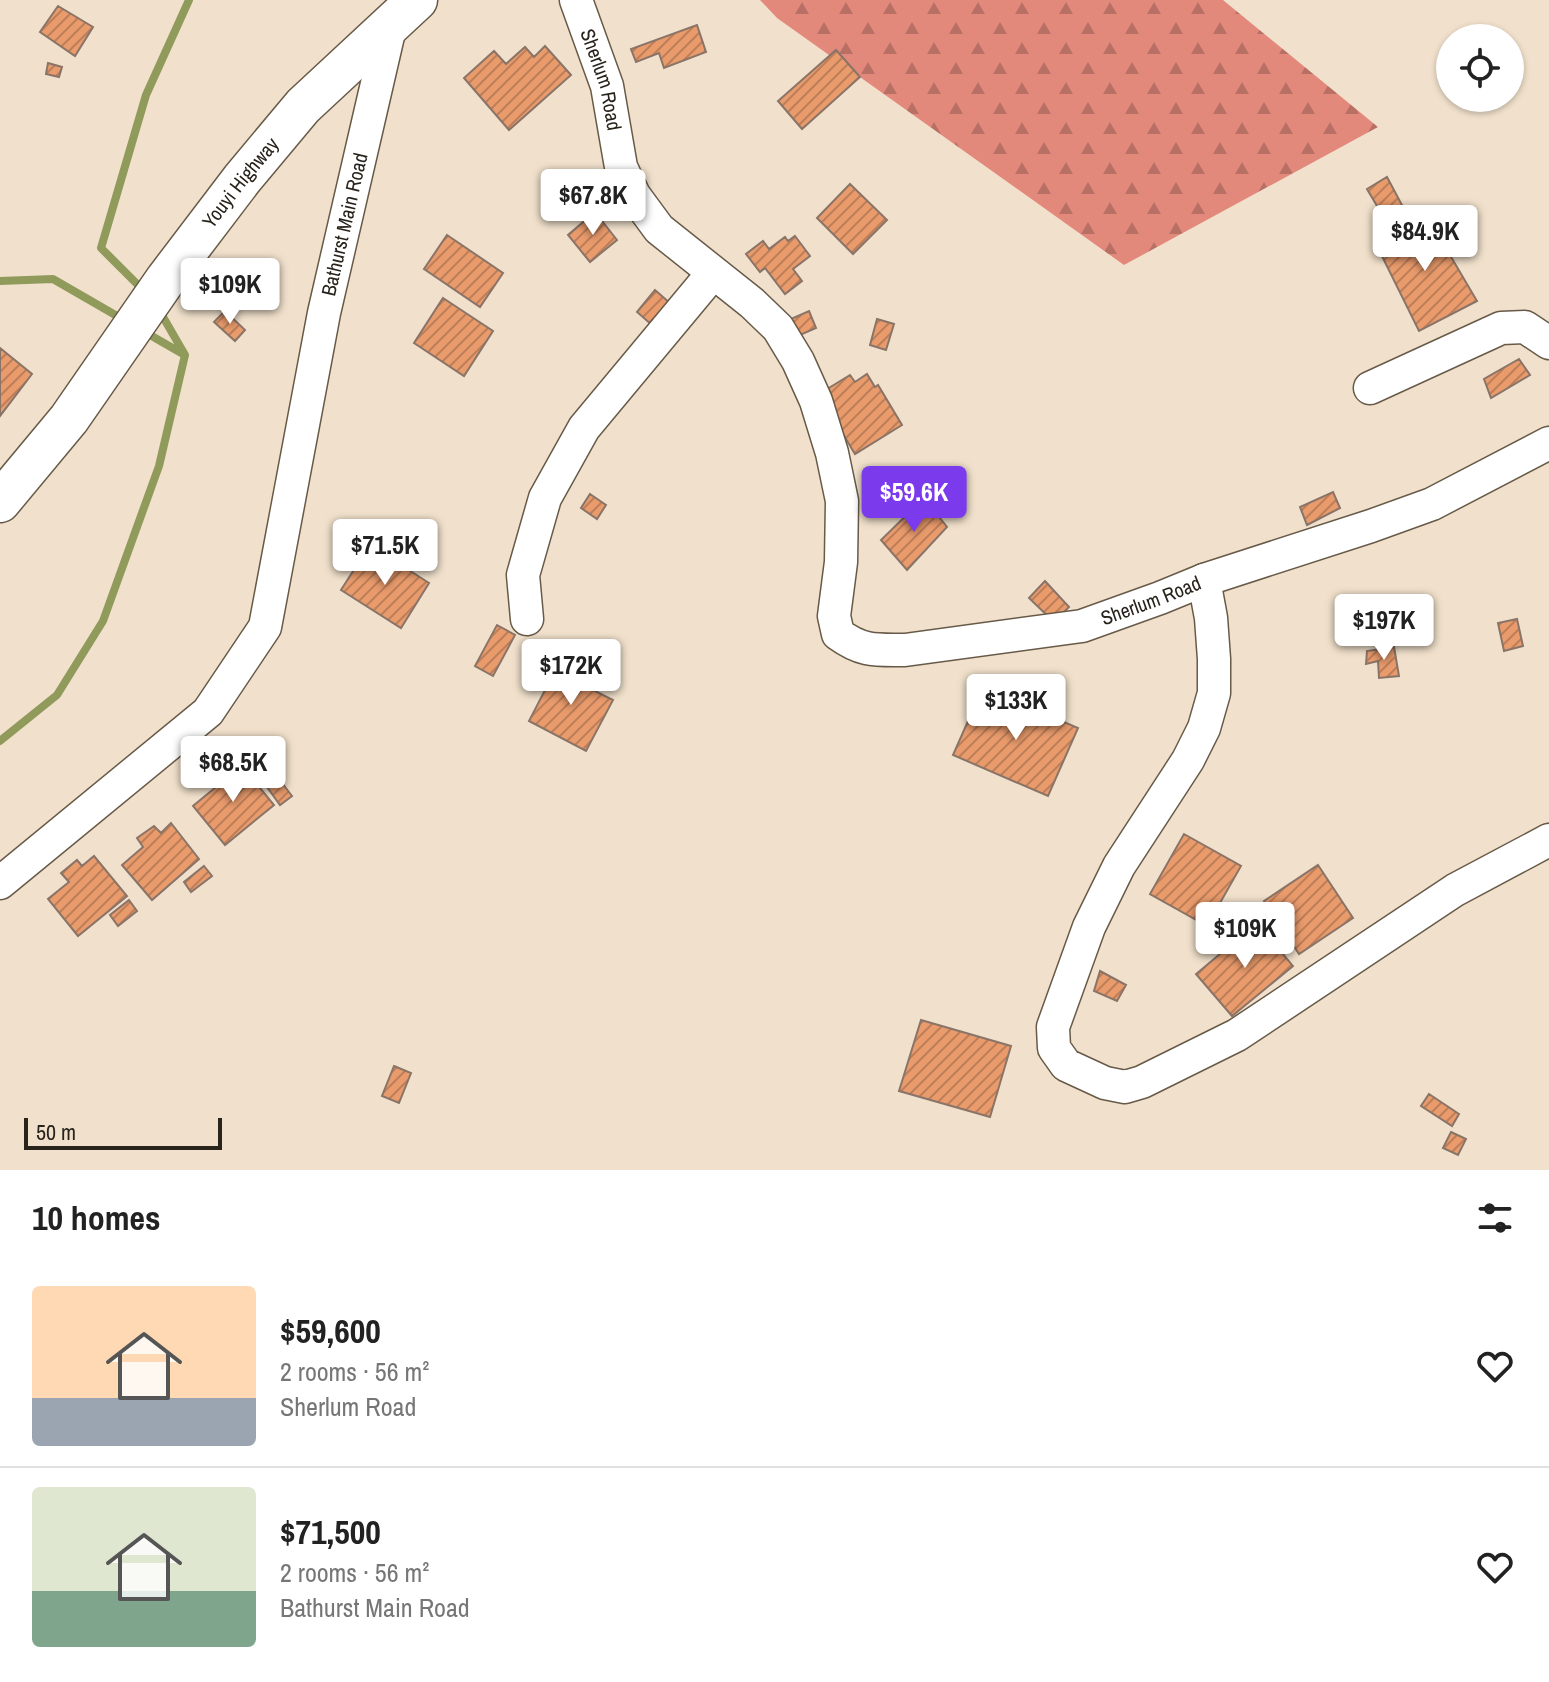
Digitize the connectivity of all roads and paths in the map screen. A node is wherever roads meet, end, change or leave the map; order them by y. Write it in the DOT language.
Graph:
graph roads {
  1 [pos="576,0"];
  2 [pos="404,12"];
  3 [pos="713,273"];
  4 [pos="1549,343"];
  5 [pos="1370,388"];
  6 [pos="1549,443"];
  7 [pos="0,502"];
  8 [pos="1204,580"];
  9 [pos="527,619"];
  10 [pos="1549,840"];
  11 [pos="0,883"];
  1 -- 3 [label="street, Sherlum Road"];
  2 -- 7 [label="main road, Youyi Highway"];
  2 -- 11 [label="street, Bathurst Main Road"];
  3 -- 8 [label="street, Sherlum Road"];
  3 -- 9 [label="street"];
  4 -- 5 [label="street"];
  6 -- 8 [label="street"];
  8 -- 10 [label="street, Sherlum Road"];
}
